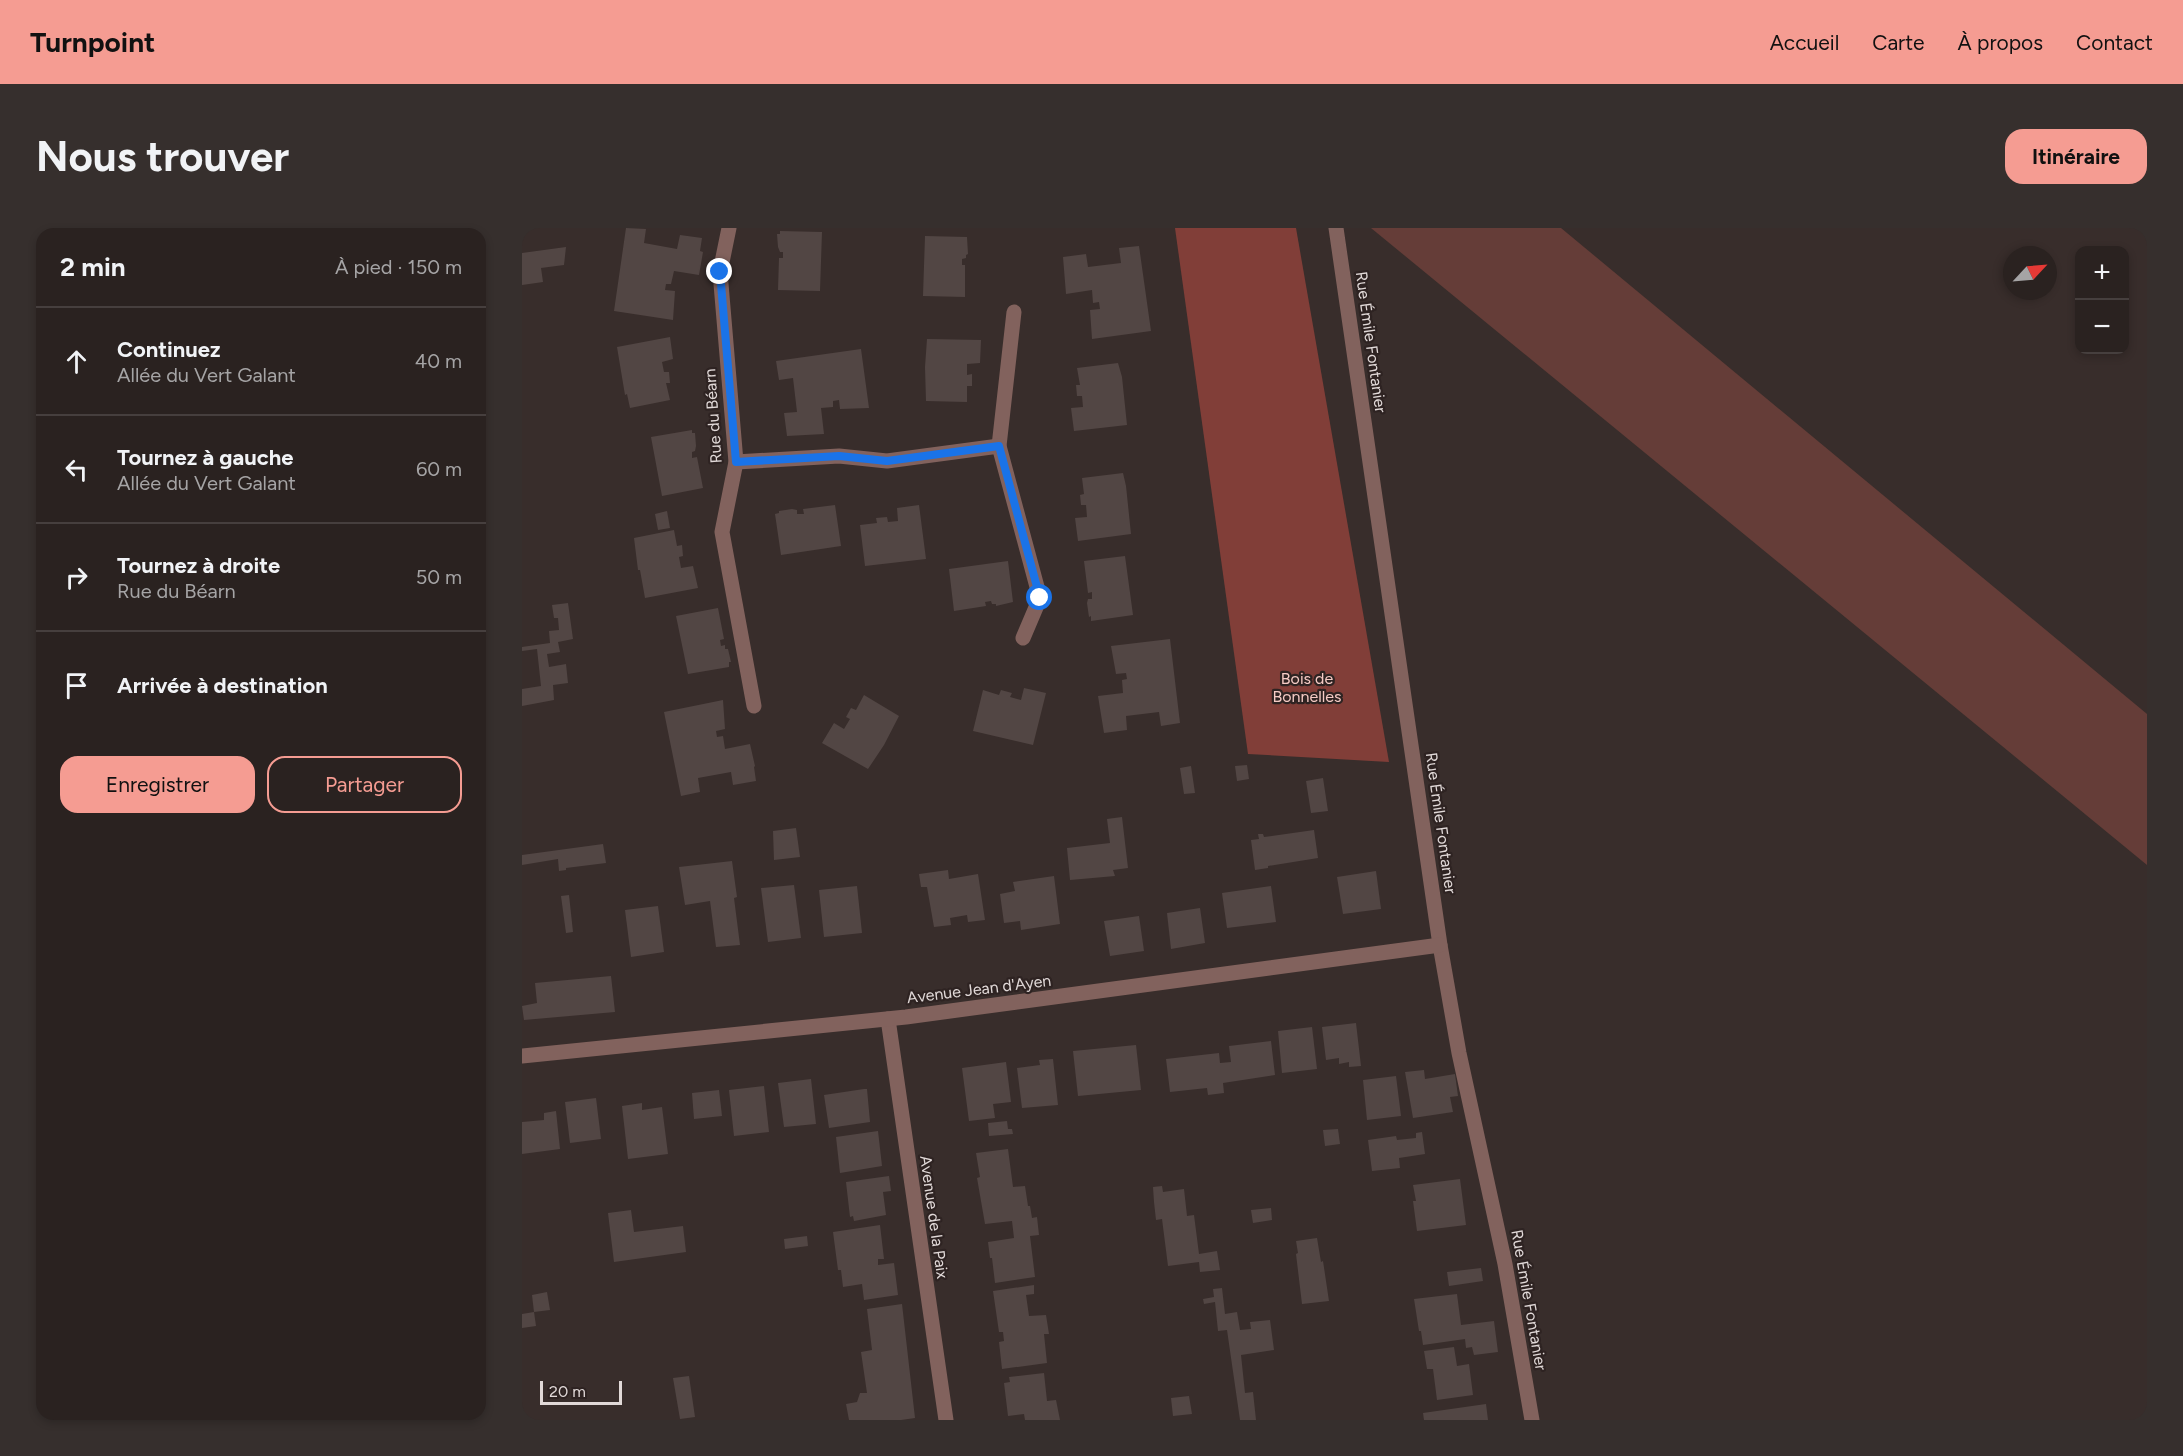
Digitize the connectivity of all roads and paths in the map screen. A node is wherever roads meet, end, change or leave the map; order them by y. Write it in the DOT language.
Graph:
graph roads {
  1 [pos="729,228"];
  2 [pos="1336,228"];
  3 [pos="1014,312"];
  4 [pos="999,446"];
  5 [pos="736,462"];
  6 [pos="1023,638"];
  7 [pos="754,706"];
  8 [pos="1440,945"];
  9 [pos="888,1019"];
  10 [pos="522,1056"];
  11 [pos="946,1420"];
  12 [pos="1532,1420"];
  1 -- 5 [label="street, Rue du Béarn"];
  2 -- 8 [label="street, Rue Émile Fontanier"];
  3 -- 4 [label="street"];
  4 -- 5 [label="street"];
  4 -- 6 [label="street"];
  5 -- 7 [label="street, Rue du Béarn"];
  8 -- 9 [label="street, Avenue Jean d'Ayen"];
  8 -- 12 [label="street, Rue Émile Fontanier"];
  9 -- 10 [label="street, Avenue Jean d'Ayen"];
  9 -- 11 [label="street, Avenue de la Paix"];
}
